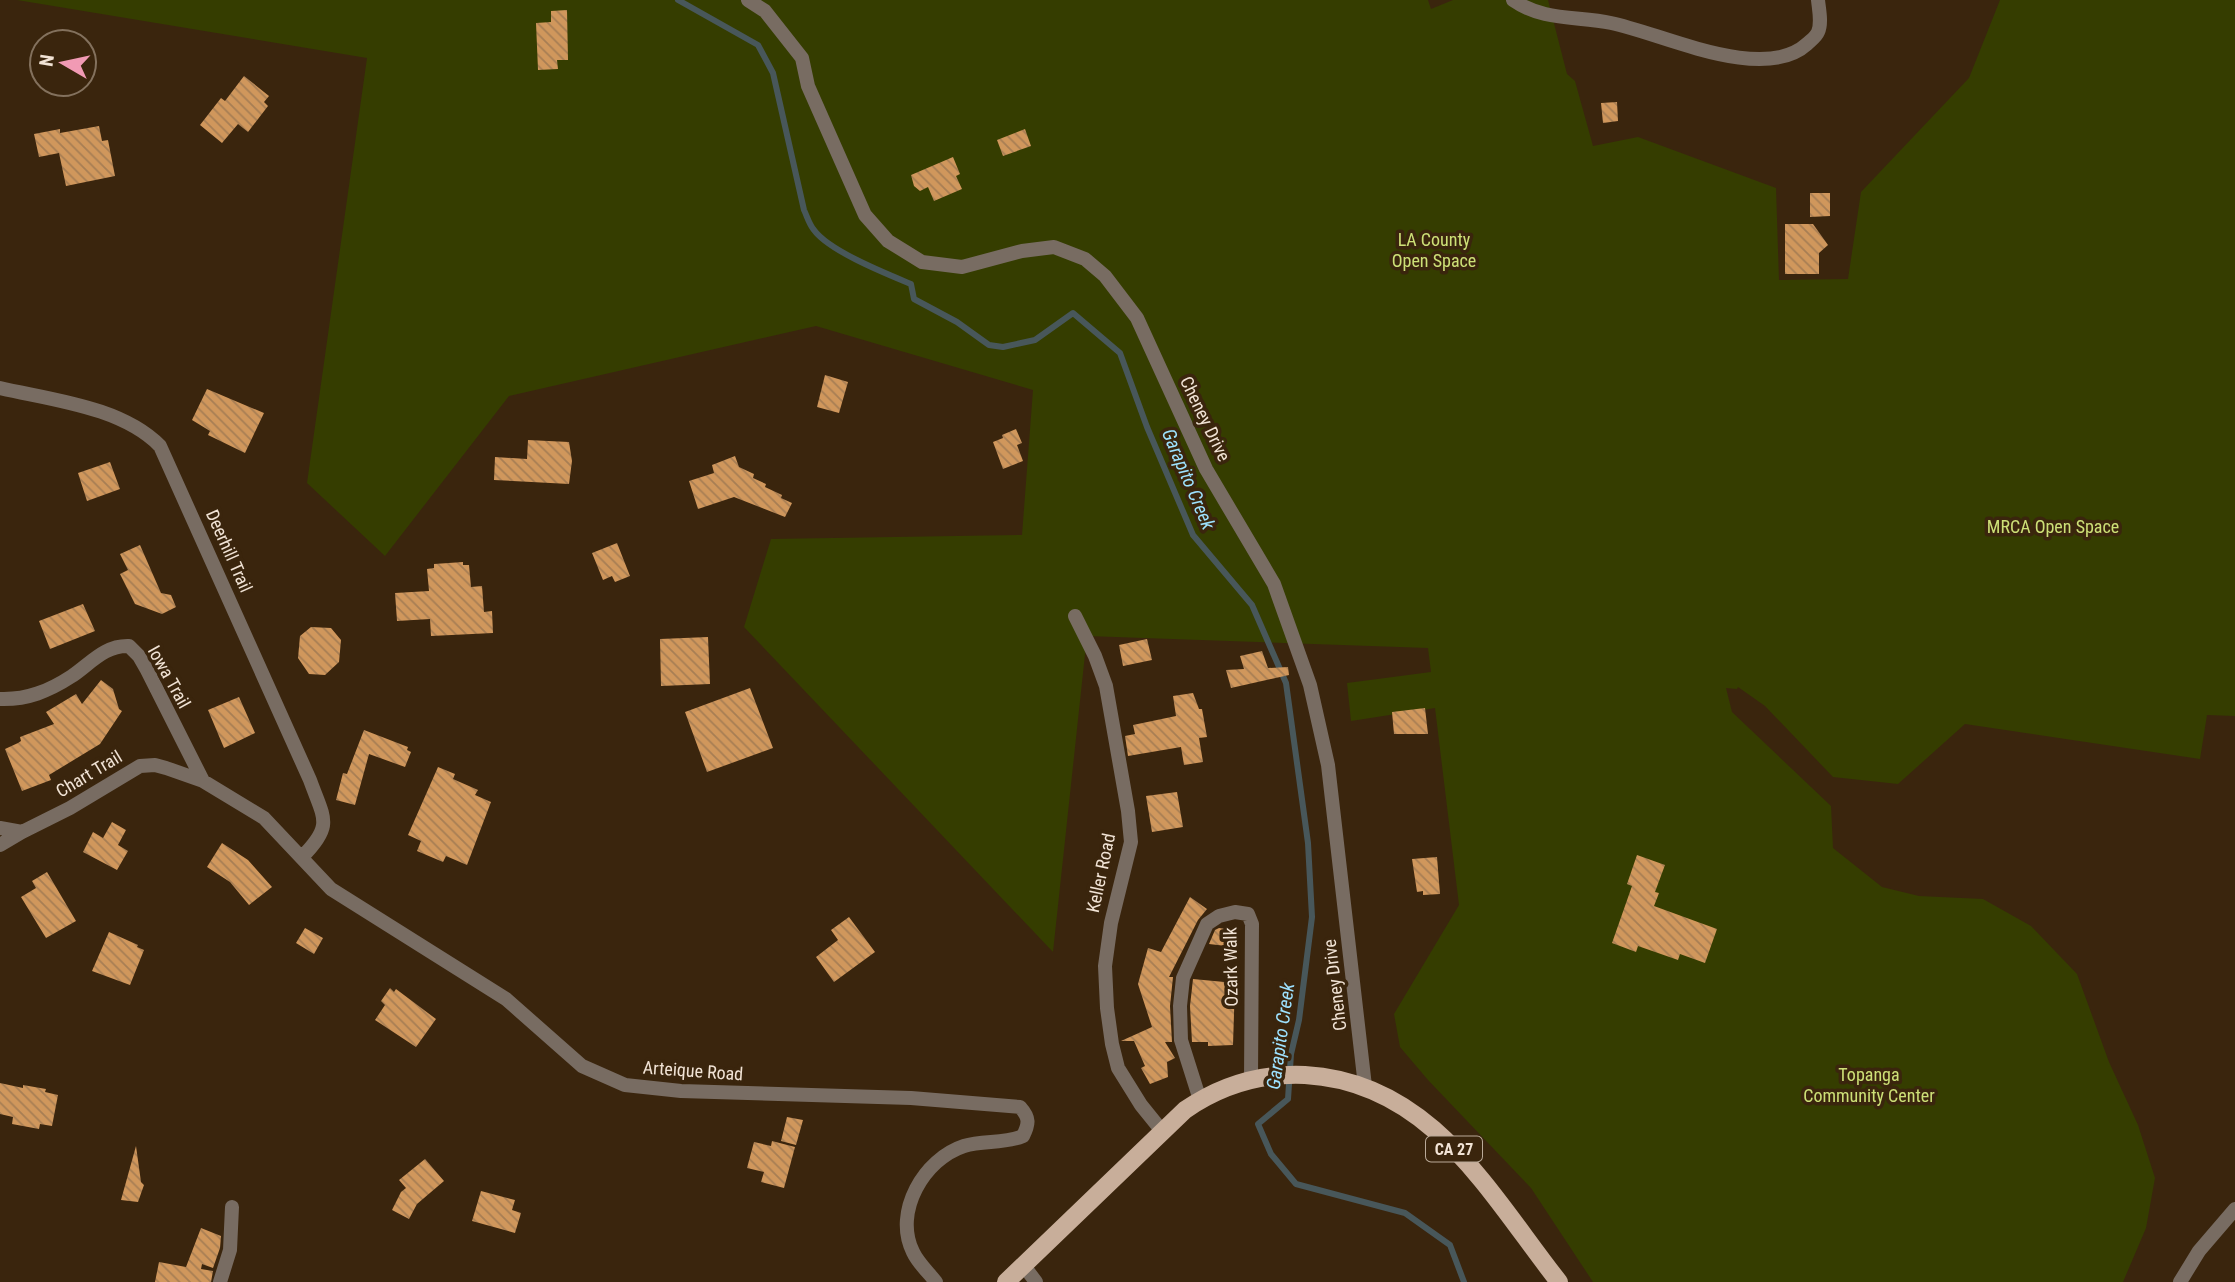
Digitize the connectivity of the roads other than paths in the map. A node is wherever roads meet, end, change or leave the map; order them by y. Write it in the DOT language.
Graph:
graph roads {
  1 [pos="748,0"];
  2 [pos="1513,0"];
  3 [pos="1818,0"];
  4 [pos="0,388"];
  5 [pos="1075,616"];
  6 [pos="0,699"];
  7 [pos="203,781"];
  8 [pos="0,828"];
  9 [pos="22,832"];
  10 [pos="0,845"];
  11 [pos="302,857"];
  12 [pos="1259,1078"];
  13 [pos="1365,1086"];
  14 [pos="1200,1100"];
  15 [pos="1161,1131"];
  16 [pos="232,1207"];
  17 [pos="2235,1209"];
  18 [pos="1024,1266"];
  19 [pos="220,1282"];
  20 [pos="936,1282"];
  21 [pos="1006,1282"];
  22 [pos="1036,1282"];
  23 [pos="1559,1282"];
  24 [pos="2180,1282"];
  1 -- 13 [label="street, Cheney Drive"];
  2 -- 3 [label="street"];
  4 -- 11 [label="street, Deerhill Trail"];
  5 -- 15 [label="street, Keller Road"];
  6 -- 7 [label="street, Iowa Trail"];
  7 -- 9 [label="street, Chart Trail"];
  7 -- 11 [label="street, Arteique Road"];
  8 -- 9 [label="street"];
  9 -- 10 [label="street, Chart Trail"];
  11 -- 20 [label="street, Arteique Road"];
  12 -- 13 [label="main road, CA 27"];
  12 -- 14 [label="main road, CA 27"];
  12 -- 14 [label="street, Ozark Walk"];
  13 -- 23 [label="main road, CA 27"];
  14 -- 15 [label="main road, CA 27"];
  15 -- 18 [label="main road, CA 27"];
  16 -- 19 [label="street"];
  17 -- 24 [label="street"];
  18 -- 21 [label="main road, CA 27"];
  18 -- 22 [label="street"];
}
